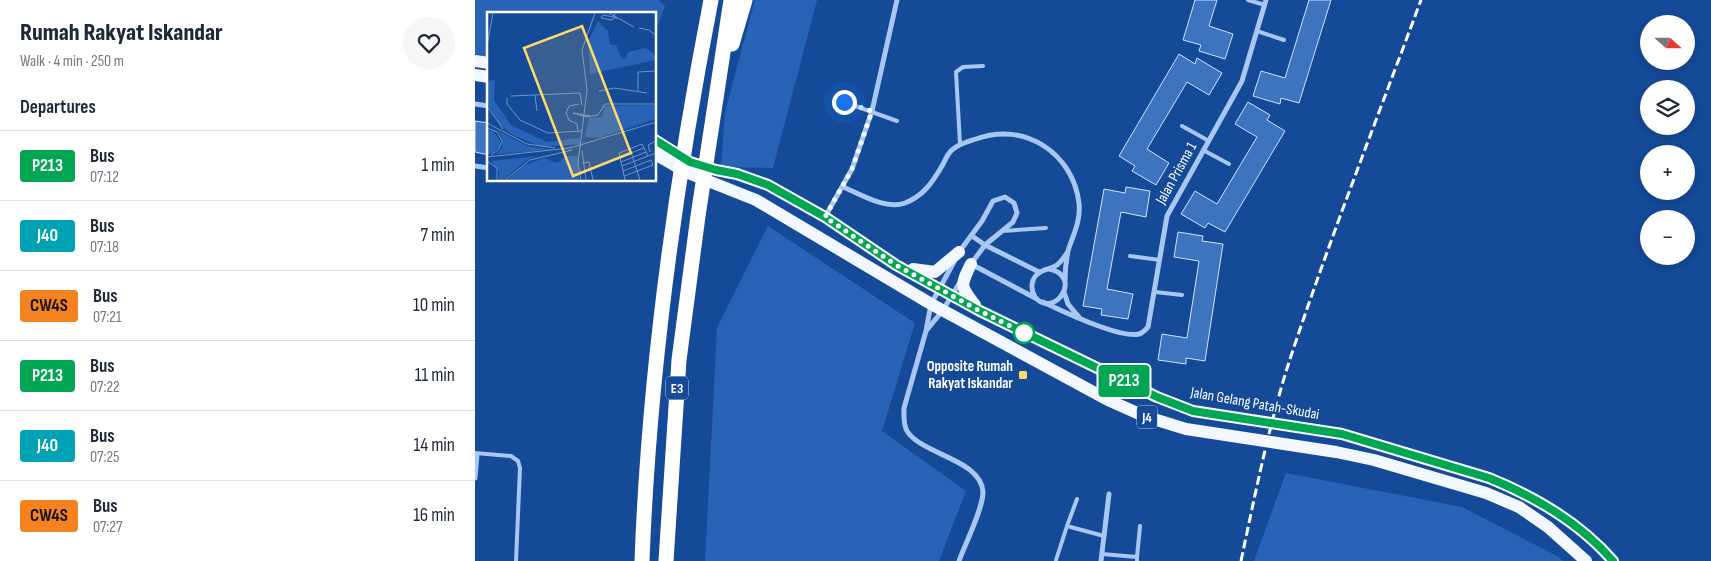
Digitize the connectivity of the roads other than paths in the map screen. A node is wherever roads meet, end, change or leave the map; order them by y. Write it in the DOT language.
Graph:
graph roads {
  1 [pos="702,0"];
  2 [pos="711,0"];
  3 [pos="731,0"];
  4 [pos="745,0"];
  5 [pos="897,0"];
  6 [pos="1248,0"];
  7 [pos="1265,2"];
  8 [pos="1257,31"];
  9 [pos="1284,40"];
  10 [pos="983,66"];
  11 [pos="698,70"];
  12 [pos="719,76"];
  13 [pos="844,102"];
  14 [pos="872,111"];
  15 [pos="897,121"];
  16 [pos="1182,126"];
  17 [pos="656,141"];
  18 [pos="1209,141"];
  19 [pos="960,144"];
  20 [pos="1203,150"];
  21 [pos="656,156"];
  22 [pos="1229,164"];
  23 [pos="843,187"];
  24 [pos="825,217"];
  25 [pos="1046,228"];
  26 [pos="1002,231"];
  27 [pos="972,236"];
  28 [pos="985,245"];
  29 [pos="1069,250"];
  30 [pos="959,252"];
  31 [pos="1130,256"];
  32 [pos="1160,260"];
  33 [pos="971,264"];
  34 [pos="896,265"];
  35 [pos="1049,269"];
  36 [pos="1039,272"];
  37 [pos="1065,282"];
  38 [pos="940,288"];
  39 [pos="1064,292"];
  40 [pos="1155,292"];
  41 [pos="952,294"];
  42 [pos="1182,295"];
  43 [pos="1041,301"];
  44 [pos="937,307"];
  45 [pos="980,311"];
  46 [pos="1081,320"];
  47 [pos="926,331"];
  48 [pos="476,453"];
  49 [pos="475,478"];
  50 [pos="1109,494"];
  51 [pos="1077,499"];
  52 [pos="1067,526"];
  53 [pos="1140,526"];
  54 [pos="1104,536"];
  55 [pos="1102,554"];
  56 [pos="1137,559"];
  57 [pos="1056,560"];
  58 [pos="516,561"];
  59 [pos="641,561"];
  60 [pos="666,561"];
  61 [pos="959,561"];
  62 [pos="1101,561"];
  63 [pos="1586,561"];
  64 [pos="1613,561"];
  1 -- 11 [label="highway"];
  2 -- 11 [label="highway, E3"];
  3 -- 12 [label="highway, E3"];
  4 -- 12 [label="highway"];
  5 -- 14 [label="street"];
  6 -- 7 [label="lane"];
  7 -- 8 [label="street, Jalan Prisma 1"];
  8 -- 9 [label="lane"];
  8 -- 18 [label="street, Jalan Prisma 1"];
  10 -- 19 [label="lane"];
  11 -- 59 [label="highway, E3"];
  12 -- 60 [label="highway, E3"];
  13 -- 14 [label="lane"];
  14 -- 15 [label="lane"];
  14 -- 23 [label="street"];
  16 -- 18 [label="lane"];
  17 -- 24 [label="main road, Jalan Gelang Patah-Skudai / J4"];
  18 -- 20 [label="street, Jalan Prisma 1"];
  19 -- 23 [label="street"];
  19 -- 29 [label="street"];
  20 -- 22 [label="lane"];
  20 -- 32 [label="street, Jalan Prisma 1"];
  21 -- 44 [label="main road, J4"];
  23 -- 24 [label="street"];
  24 -- 34 [label="main road, Jalan Gelang Patah-Skudai / J4"];
  25 -- 26 [label="lane"];
  26 -- 27 [label="street"];
  26 -- 28 [label="street"];
  27 -- 28 [label="street"];
  27 -- 30 [label="street"];
  28 -- 33 [label="street"];
  28 -- 36 [label="street"];
  29 -- 35 [label="street"];
  29 -- 37 [label="street"];
  30 -- 34 [label="main road"];
  30 -- 38 [label="street"];
  31 -- 32 [label="lane"];
  32 -- 40 [label="street, Jalan Prisma 1"];
  33 -- 41 [label="street"];
  33 -- 43 [label="street, Jalan Prisma 1"];
  33 -- 45 [label="main road"];
  34 -- 38 [label="main road, Jalan Gelang Patah-Skudai / J4"];
  35 -- 36 [label="street"];
  35 -- 37 [label="street"];
  36 -- 43 [label="street"];
  37 -- 39 [label="street"];
  38 -- 41 [label="main road, Jalan Gelang Patah-Skudai / J4"];
  38 -- 44 [label="street"];
  39 -- 43 [label="street"];
  39 -- 46 [label="street"];
  40 -- 42 [label="lane"];
  40 -- 46 [label="street, Jalan Prisma 1"];
  41 -- 44 [label="street"];
  41 -- 45 [label="main road, Jalan Gelang Patah-Skudai / J4"];
  43 -- 46 [label="street, Jalan Prisma 1"];
  44 -- 47 [label="street"];
  44 -- 47 [label="street"];
  44 -- 63 [label="main road, J4"];
  45 -- 64 [label="main road, Jalan Gelang Patah-Skudai / J4"];
  47 -- 61 [label="street"];
  48 -- 49 [label="street"];
  48 -- 58 [label="lane"];
  50 -- 54 [label="street"];
  51 -- 52 [label="lane"];
  52 -- 54 [label="lane"];
  52 -- 57 [label="lane"];
  53 -- 56 [label="lane"];
  54 -- 55 [label="street"];
  55 -- 56 [label="lane"];
  55 -- 62 [label="street"];
}
